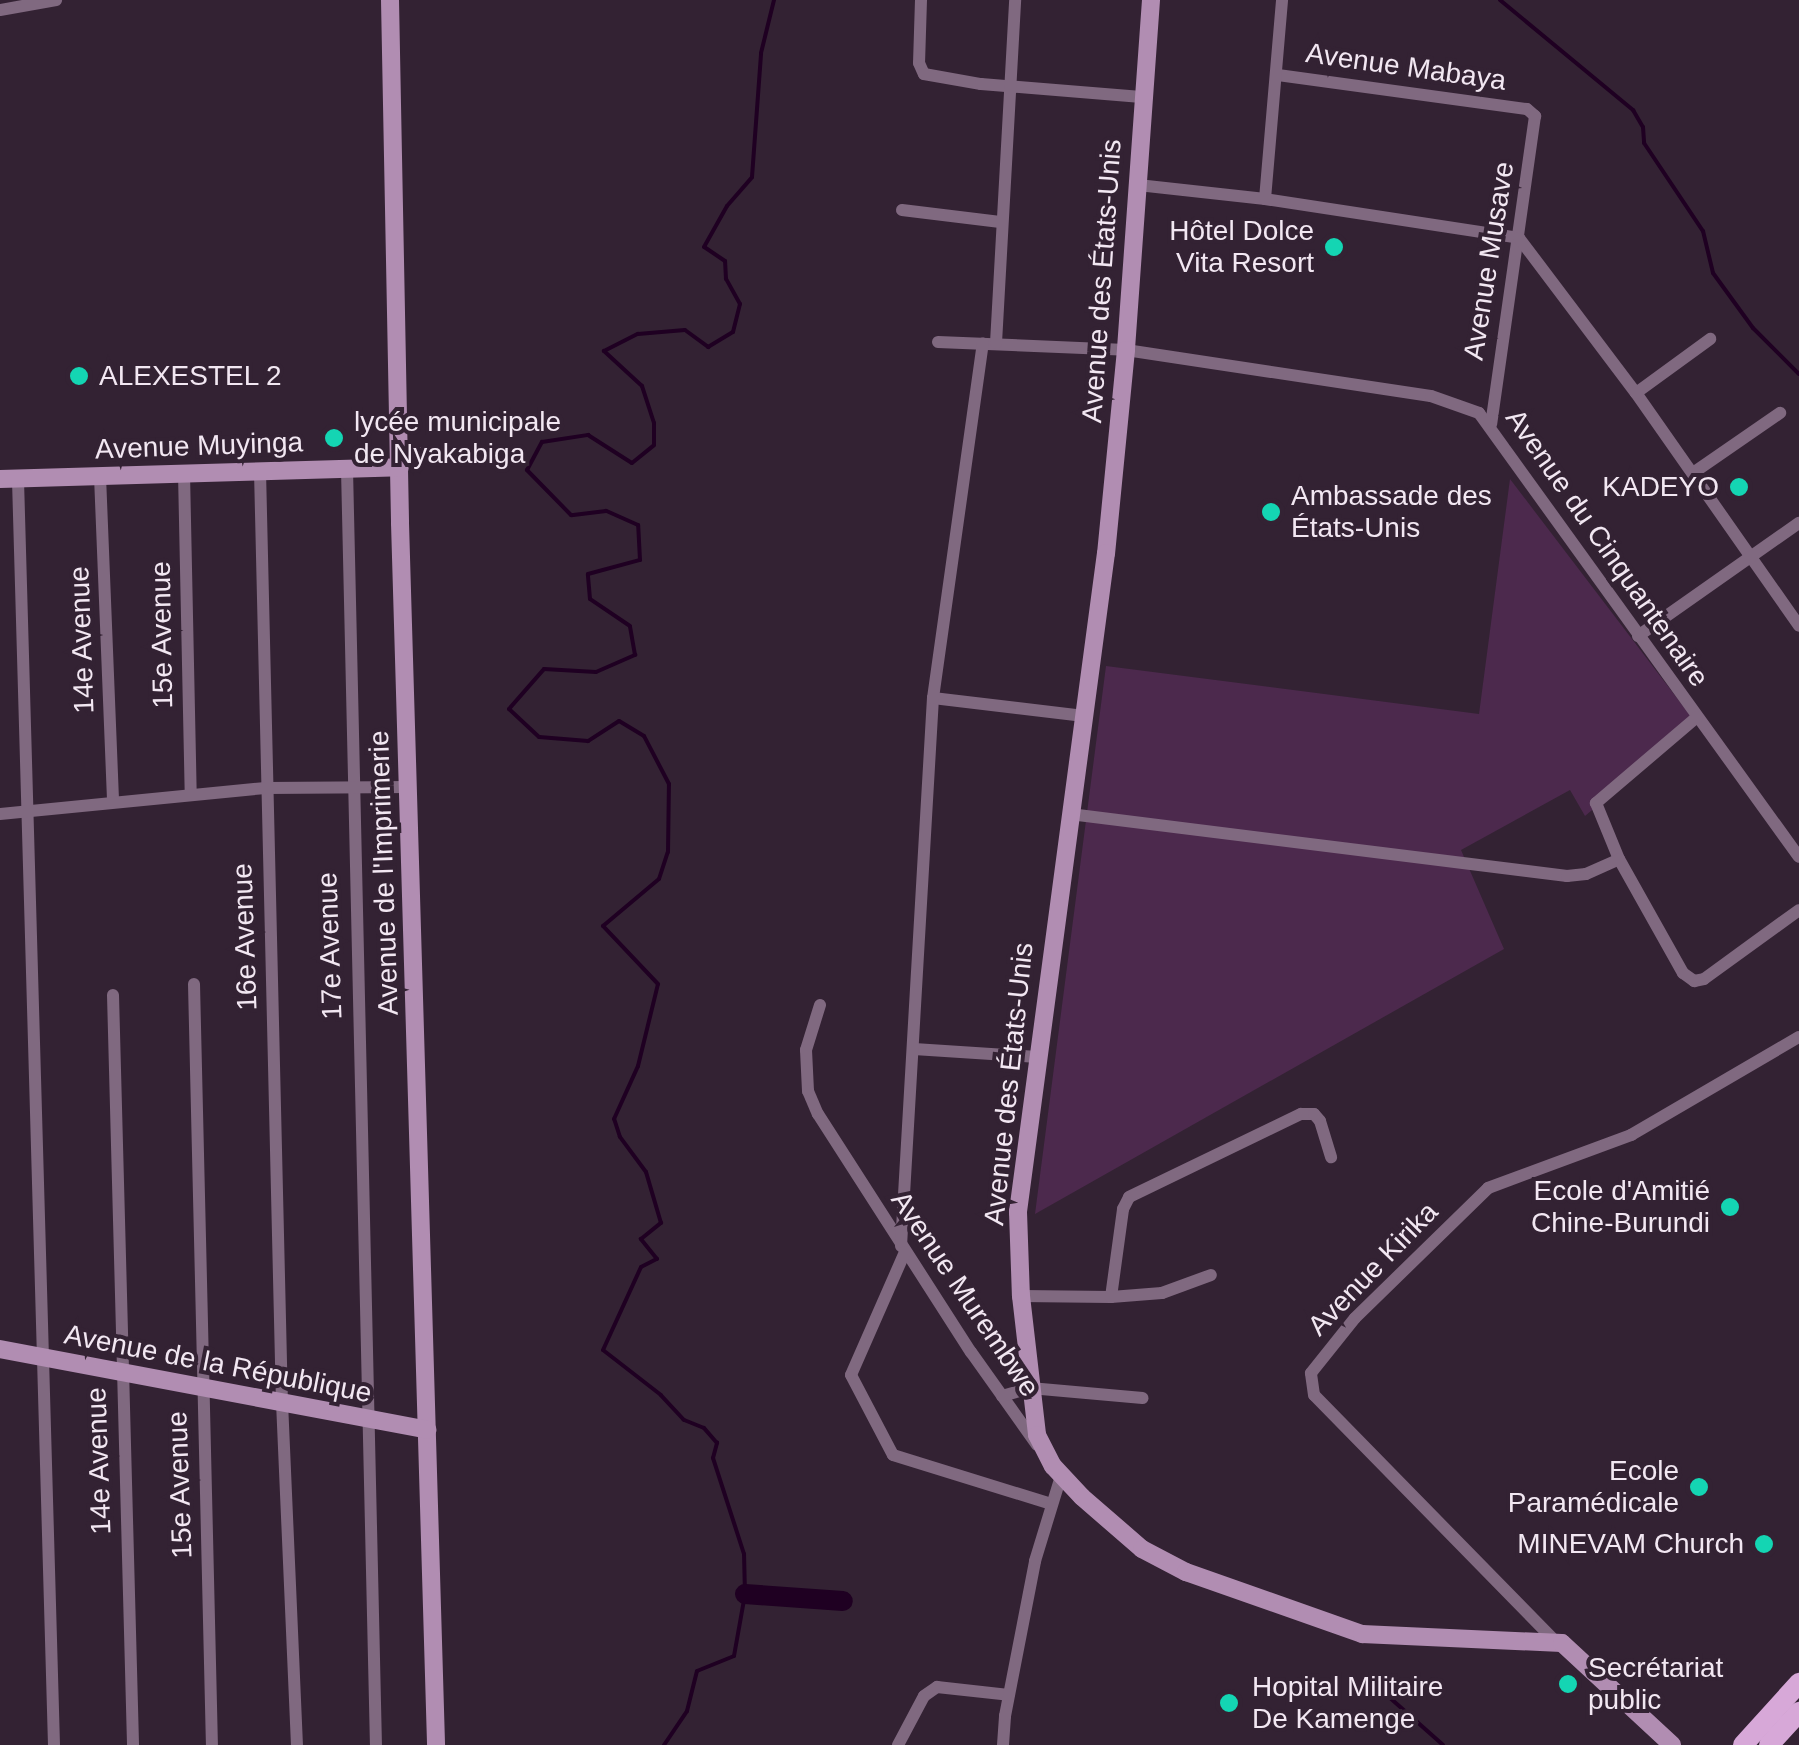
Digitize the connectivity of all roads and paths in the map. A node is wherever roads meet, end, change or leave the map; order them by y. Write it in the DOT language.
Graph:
graph roads {
  1 [pos="56,0"];
  2 [pos="390,0"];
  3 [pos="921,0"];
  4 [pos="1015,0"];
  5 [pos="1151,0"];
  6 [pos="1282,0"];
  7 [pos="0,10"];
  8 [pos="1278,74"];
  9 [pos="1010,85"];
  10 [pos="1144,97"];
  11 [pos="1527,110"];
  12 [pos="1138,185"];
  13 [pos="1265,199"];
  14 [pos="902,210"];
  15 [pos="1000,222"];
  16 [pos="1519,238"];
  17 [pos="1710,339"];
  18 [pos="938,342"];
  19 [pos="989,343"];
  20 [pos="1126,350"];
  21 [pos="1636,394"];
  22 [pos="1780,412"];
  23 [pos="1490,424"];
  24 [pos="499,454"];
  25 [pos="400,460"];
  26 [pos="347,469"];
  27 [pos="260,472"];
  28 [pos="1693,473"];
  29 [pos="184,474"];
  30 [pos="100,476"];
  31 [pos="9,480"];
  32 [pos="1799,524"];
  33 [pos="1751,558"];
  34 [pos="1799,626"];
  35 [pos="1638,636"];
  36 [pos="933,698"];
  37 [pos="1084,716"];
  38 [pos="1697,717"];
  39 [pos="351,786"];
  40 [pos="409,787"];
  41 [pos="266,788"];
  42 [pos="190,795"];
  43 [pos="113,801"];
  44 [pos="25,812"];
  45 [pos="0,814"];
  46 [pos="1070,814"];
  47 [pos="1799,857"];
  48 [pos="1619,859"];
  49 [pos="1799,910"];
  50 [pos="194,984"];
  51 [pos="113,995"];
  52 [pos="820,1005"];
  53 [pos="1799,1037"];
  54 [pos="914,1049"];
  55 [pos="1037,1056"];
  56 [pos="1331,1157"];
  57 [pos="903,1249"];
  58 [pos="1212,1274"];
  59 [pos="1021,1296"];
  60 [pos="1111,1297"];
  61 [pos="0,1349"];
  62 [pos="41,1358"];
  63 [pos="122,1374"];
  64 [pos="202,1388"];
  65 [pos="1030,1388"];
  66 [pos="1002,1396"];
  67 [pos="1143,1398"];
  68 [pos="282,1402"];
  69 [pos="366,1421"];
  70 [pos="427,1430"];
  71 [pos="1048,1458"];
  72 [pos="1061,1476"];
  73 [pos="1051,1504"];
  74 [pos="1555,1641"];
  75 [pos="1799,1683"];
  76 [pos="1009,1694"];
  77 [pos="1799,1712"];
  78 [pos="54,1745"];
  79 [pos="133,1745"];
  80 [pos="212,1745"];
  81 [pos="297,1745"];
  82 [pos="376,1745"];
  83 [pos="436,1745"];
  84 [pos="898,1745"];
  85 [pos="1004,1745"];
  86 [pos="1672,1745"];
  87 [pos="1742,1745"];
  88 [pos="1769,1745"];
  1 -- 7 [label="street"];
  2 -- 25 [label="street, Avenue de l'Imprimerie"];
  3 -- 9 [label="street"];
  4 -- 9 [label="street"];
  5 -- 10 [label="street, Avenue des États-Unis"];
  6 -- 8 [label="street"];
  8 -- 11 [label="street, Avenue Mabaya"];
  8 -- 13 [label="street"];
  9 -- 10 [label="street"];
  9 -- 15 [label="street"];
  10 -- 12 [label="street, Avenue des États-Unis"];
  11 -- 16 [label="street, Avenue Musave"];
  12 -- 13 [label="street"];
  12 -- 20 [label="street, Avenue des États-Unis"];
  13 -- 16 [label="street"];
  14 -- 15 [label="street"];
  15 -- 19 [label="street"];
  16 -- 21 [label="street"];
  16 -- 23 [label="street, Avenue Musave"];
  17 -- 21 [label="street"];
  18 -- 19 [label="street, Avenue du Cinquantenaire"];
  19 -- 20 [label="street, Avenue du Cinquantenaire"];
  19 -- 36 [label="street"];
  20 -- 23 [label="street, Avenue du Cinquantenaire"];
  20 -- 37 [label="street, Avenue des États-Unis"];
  21 -- 28 [label="street"];
  22 -- 28 [label="street"];
  23 -- 35 [label="street, Avenue du Cinquantenaire"];
  24 -- 25 [label="street"];
  25 -- 26 [label="street, Avenue Muyinga"];
  25 -- 40 [label="street, Avenue de l'Imprimerie"];
  26 -- 27 [label="street, Avenue Muyinga"];
  26 -- 39 [label="street, 17e Avenue"];
  27 -- 29 [label="street, Avenue Muyinga"];
  27 -- 41 [label="street, 16e Avenue"];
  28 -- 33 [label="street"];
  29 -- 30 [label="street, Avenue Muyinga"];
  29 -- 42 [label="street, 15e Avenue"];
  30 -- 31 [label="street, Avenue Muyinga"];
  30 -- 43 [label="street, 14e Avenue"];
  31 -- 44 [label="street"];
  32 -- 33 [label="street"];
  33 -- 34 [label="street"];
  33 -- 35 [label="street"];
  35 -- 38 [label="street, Avenue du Cinquantenaire"];
  36 -- 37 [label="street"];
  36 -- 54 [label="street"];
  37 -- 46 [label="street, Avenue des États-Unis"];
  38 -- 47 [label="street, Avenue du Cinquantenaire"];
  38 -- 48 [label="street"];
  39 -- 40 [label="street"];
  39 -- 41 [label="street"];
  39 -- 69 [label="street, 17e Avenue"];
  40 -- 70 [label="street, Avenue de l'Imprimerie"];
  41 -- 42 [label="street"];
  41 -- 68 [label="street, 16e Avenue"];
  42 -- 43 [label="street"];
  43 -- 44 [label="street"];
  44 -- 45 [label="street"];
  44 -- 62 [label="street"];
  46 -- 48 [label="street"];
  46 -- 55 [label="street, Avenue des États-Unis"];
  48 -- 49 [label="street"];
  50 -- 64 [label="street, 15e Avenue"];
  51 -- 63 [label="street, 14e Avenue"];
  52 -- 57 [label="street, Avenue Murembwe"];
  53 -- 74 [label="street, Avenue Kirika"];
  54 -- 55 [label="street"];
  54 -- 57 [label="street"];
  55 -- 59 [label="street, Avenue des États-Unis"];
  56 -- 60 [label="street"];
  57 -- 66 [label="street, Avenue Murembwe"];
  57 -- 73 [label="street"];
  58 -- 60 [label="street"];
  59 -- 60 [label="street"];
  59 -- 65 [label="street, Avenue des États-Unis"];
  61 -- 62 [label="street, Avenue de la République"];
  62 -- 63 [label="street, Avenue de la République"];
  62 -- 78 [label="street"];
  63 -- 64 [label="street, Avenue de la République"];
  63 -- 79 [label="street, 14e Avenue"];
  64 -- 68 [label="street, Avenue de la République"];
  64 -- 80 [label="street, 15e Avenue"];
  65 -- 66 [label="street"];
  65 -- 67 [label="street"];
  65 -- 71 [label="street, Avenue des États-Unis"];
  66 -- 71 [label="street, Avenue Murembwe"];
  68 -- 69 [label="street, Avenue de la République"];
  68 -- 81 [label="street, 16e Avenue"];
  69 -- 70 [label="street, Avenue de la République"];
  69 -- 82 [label="street, 17e Avenue"];
  70 -- 83 [label="street, Avenue de l'Imprimerie"];
  71 -- 72 [label="street, Avenue des États-Unis"];
  72 -- 73 [label="street"];
  72 -- 74 [label="street, Avenue des États-Unis"];
  73 -- 76 [label="street"];
  74 -- 86 [label="street"];
  75 -- 87 [label="main road"];
  76 -- 84 [label="street"];
  76 -- 85 [label="street"];
  77 -- 88 [label="main road"];
}
